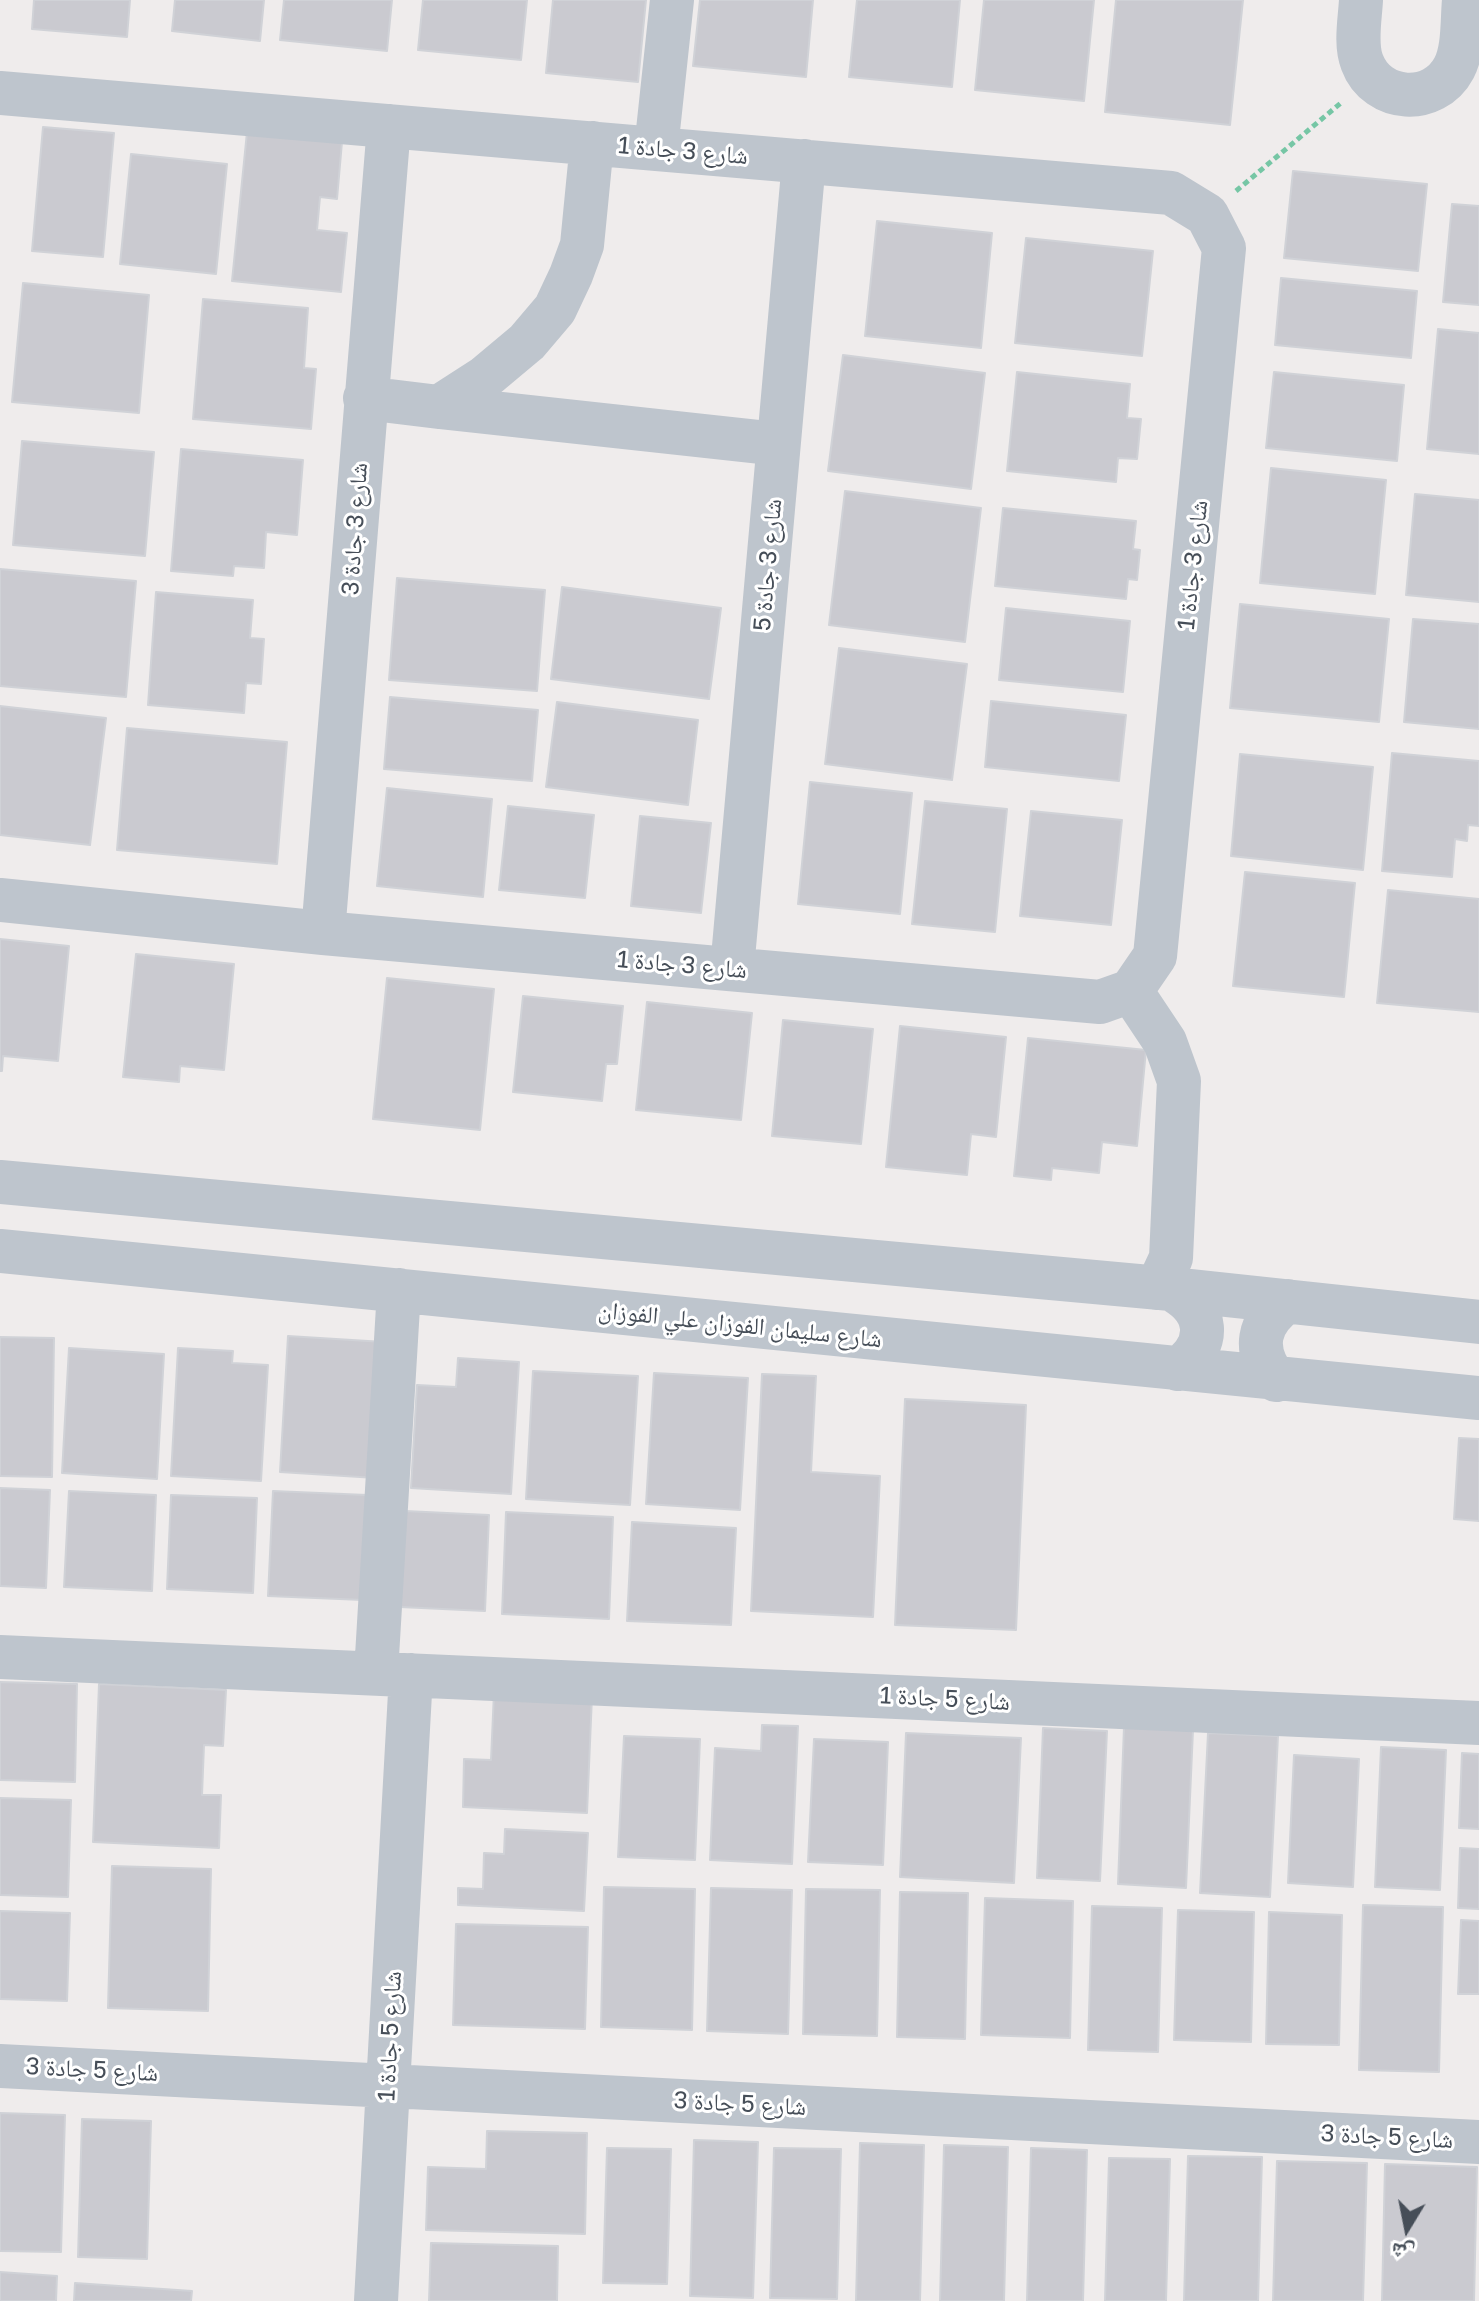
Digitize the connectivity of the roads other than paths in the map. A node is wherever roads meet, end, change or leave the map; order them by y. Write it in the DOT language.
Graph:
graph roads {
  1 [pos="672,0"];
  2 [pos="1361,0"];
  3 [pos="1464,0"];
  4 [pos="0,93"];
  5 [pos="389,126"];
  6 [pos="592,143"];
  7 [pos="656,149"];
  8 [pos="804,161"];
  9 [pos="365,398"];
  10 [pos="439,407"];
  11 [pos="778,444"];
  12 [pos="0,900"];
  13 [pos="323,933"];
  14 [pos="732,969"];
  15 [pos="1131,991"];
  16 [pos="0,1182"];
  17 [pos="0,1251"];
  18 [pos="1164,1289"];
  19 [pos="399,1290"];
  20 [pos="1288,1301"];
  21 [pos="1479,1322"];
  22 [pos="1178,1369"];
  23 [pos="1276,1380"];
  24 [pos="1479,1398"];
  25 [pos="0,1657"];
  26 [pos="393,1674"];
  27 [pos="1479,1723"];
  28 [pos="0,2066"];
  29 [pos="388,2086"];
  30 [pos="1479,2142"];
  31 [pos="376,2301"];
  1 -- 7 [label="street"];
  2 -- 3 [label="street"];
  4 -- 5 [label="street, شارع 3 جادة 1"];
  5 -- 6 [label="street, شارع 3 جادة 1"];
  5 -- 9 [label="street, شارع 3 جادة 3"];
  6 -- 7 [label="street, شارع 3 جادة 1"];
  6 -- 10 [label="street"];
  7 -- 8 [label="street, شارع 3 جادة 1"];
  8 -- 11 [label="street, شارع 3 جادة 5"];
  8 -- 15 [label="street, شارع 3 جادة 1"];
  9 -- 10 [label="street"];
  9 -- 13 [label="street, شارع 3 جادة 3"];
  10 -- 11 [label="street"];
  11 -- 14 [label="street, شارع 3 جادة 5"];
  12 -- 13 [label="street, شارع 3 جادة 1"];
  13 -- 14 [label="street, شارع 3 جادة 1"];
  14 -- 15 [label="street, شارع 3 جادة 1"];
  15 -- 18 [label="street"];
  16 -- 18 [label="street"];
  17 -- 19 [label="street, شارع سليمان الفوزان علي الفوزان"];
  18 -- 20 [label="street"];
  18 -- 22 [label="street"];
  19 -- 22 [label="street, شارع سليمان الفوزان علي الفوزان"];
  19 -- 26 [label="street"];
  20 -- 21 [label="street"];
  20 -- 23 [label="street"];
  22 -- 23 [label="street, شارع سليمان الفوزان علي الفوزان"];
  23 -- 24 [label="street, شارع سليمان الفوزان علي الفوزان"];
  25 -- 26 [label="street, شارع 5 جادة 1"];
  26 -- 27 [label="street, شارع 5 جادة 1"];
  26 -- 29 [label="street, شارع 5 جادة 1"];
  28 -- 29 [label="street, شارع 5 جادة 3"];
  29 -- 30 [label="street, شارع 5 جادة 3"];
  29 -- 31 [label="street, شارع 5 جادة 1"];
}
